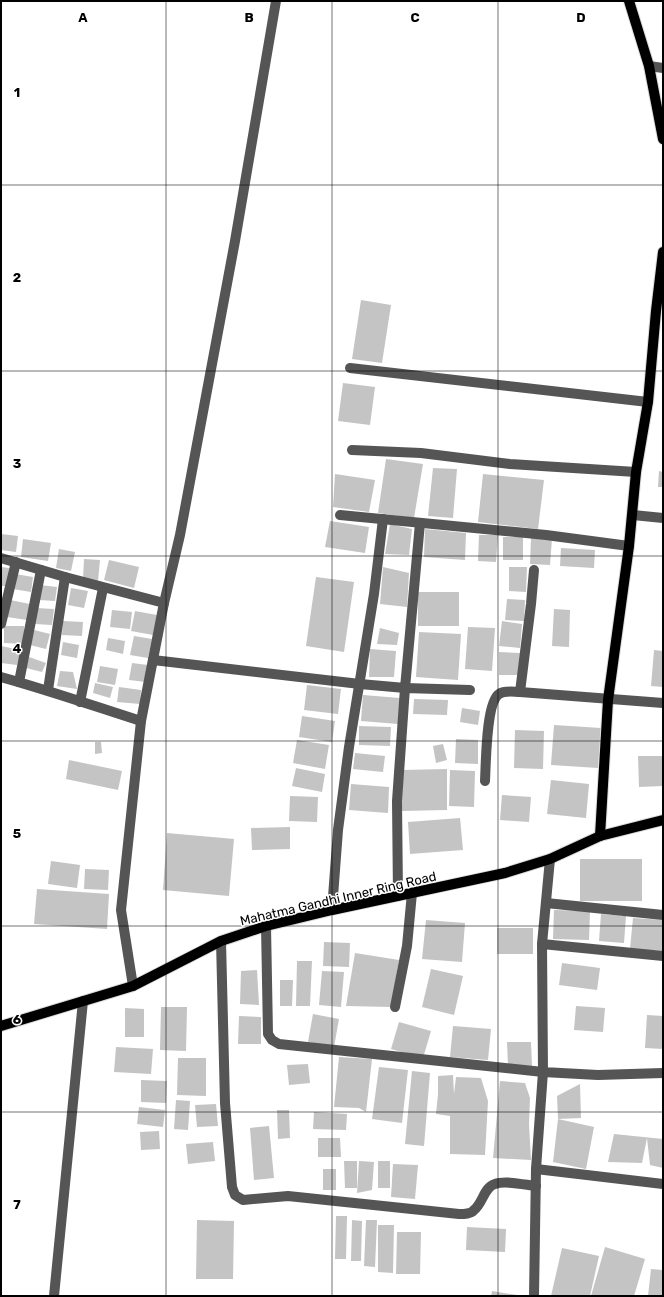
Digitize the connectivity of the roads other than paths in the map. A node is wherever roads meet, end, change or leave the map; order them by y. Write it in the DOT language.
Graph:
graph roads {
  1 [pos="276,1"];
  2 [pos="629,1"];
  3 [pos="649,66"];
  4 [pos="663,68"];
  5 [pos="663,139"];
  6 [pos="663,252"];
  7 [pos="350,368"];
  8 [pos="648,402"];
  9 [pos="352,450"];
  10 [pos="636,472"];
  11 [pos="340,515"];
  12 [pos="633,515"];
  13 [pos="663,518"];
  14 [pos="383,519"];
  15 [pos="420,523"];
  16 [pos="629,546"];
  17 [pos="1,558"];
  18 [pos="16,562"];
  19 [pos="41,570"];
  20 [pos="534,570"];
  21 [pos="65,577"];
  22 [pos="103,588"];
  23 [pos="164,603"];
  24 [pos="1,624"];
  25 [pos="153,660"];
  26 [pos="1,676"];
  27 [pos="19,682"];
  28 [pos="360,684"];
  29 [pos="405,688"];
  30 [pos="48,690"];
  31 [pos="470,690"];
  32 [pos="520,692"];
  33 [pos="608,700"];
  34 [pos="80,702"];
  35 [pos="663,703"];
  36 [pos="141,721"];
  37 [pos="485,781"];
  38 [pos="663,820"];
  39 [pos="600,836"];
  40 [pos="550,859"];
  41 [pos="412,893"];
  42 [pos="398,896"];
  43 [pos="546,903"];
  44 [pos="332,910"];
  45 [pos="663,915"];
  46 [pos="266,926"];
  47 [pos="221,941"];
  48 [pos="542,944"];
  49 [pos="663,956"];
  50 [pos="132,986"];
  51 [pos="82,1001"];
  52 [pos="395,1007"];
  53 [pos="1,1026"];
  54 [pos="543,1072"];
  55 [pos="663,1073"];
  56 [pos="536,1169"];
  57 [pos="663,1184"];
  58 [pos="536,1186"];
  59 [pos="54,1296"];
  60 [pos="534,1296"];
  1 -- 23 [label="street"];
  2 -- 3 [label="main road"];
  3 -- 4 [label="street"];
  3 -- 5 [label="main road"];
  6 -- 8 [label="main road"];
  7 -- 8 [label="street"];
  8 -- 10 [label="main road"];
  9 -- 10 [label="street"];
  10 -- 12 [label="main road"];
  11 -- 14 [label="street"];
  12 -- 13 [label="street"];
  12 -- 16 [label="main road"];
  14 -- 15 [label="street"];
  14 -- 28 [label="street"];
  15 -- 16 [label="street"];
  15 -- 29 [label="street"];
  16 -- 33 [label="main road"];
  17 -- 18 [label="street"];
  18 -- 19 [label="street"];
  18 -- 24 [label="street"];
  19 -- 21 [label="street"];
  19 -- 27 [label="street"];
  20 -- 32 [label="street"];
  21 -- 22 [label="street"];
  21 -- 30 [label="street"];
  22 -- 23 [label="street"];
  22 -- 34 [label="street"];
  23 -- 25 [label="street"];
  25 -- 28 [label="street"];
  25 -- 36 [label="street"];
  26 -- 27 [label="street"];
  27 -- 30 [label="street"];
  28 -- 29 [label="street"];
  28 -- 44 [label="street"];
  29 -- 31 [label="street"];
  29 -- 42 [label="street"];
  30 -- 34 [label="street"];
  32 -- 33 [label="street"];
  32 -- 37 [label="street"];
  33 -- 35 [label="street"];
  33 -- 39 [label="main road"];
  34 -- 36 [label="street"];
  36 -- 50 [label="street"];
  38 -- 39 [label="main road, Mahatma Gandhi Inner Ring Road"];
  39 -- 40 [label="main road, Mahatma Gandhi Inner Ring Road"];
  40 -- 41 [label="main road, Mahatma Gandhi Inner Ring Road"];
  40 -- 43 [label="street"];
  41 -- 42 [label="main road, Mahatma Gandhi Inner Ring Road"];
  41 -- 52 [label="street"];
  42 -- 44 [label="main road, Mahatma Gandhi Inner Ring Road"];
  43 -- 45 [label="street"];
  43 -- 48 [label="street"];
  44 -- 46 [label="main road, Mahatma Gandhi Inner Ring Road"];
  46 -- 47 [label="main road, Mahatma Gandhi Inner Ring Road"];
  46 -- 54 [label="street"];
  47 -- 50 [label="main road, Mahatma Gandhi Inner Ring Road"];
  47 -- 58 [label="street"];
  48 -- 49 [label="street"];
  48 -- 54 [label="street"];
  50 -- 51 [label="main road, Mahatma Gandhi Inner Ring Road"];
  51 -- 53 [label="main road, Mahatma Gandhi Inner Ring Road"];
  51 -- 59 [label="street"];
  54 -- 55 [label="street"];
  54 -- 56 [label="street"];
  56 -- 57 [label="street"];
  56 -- 58 [label="street"];
  58 -- 60 [label="street"];
}
